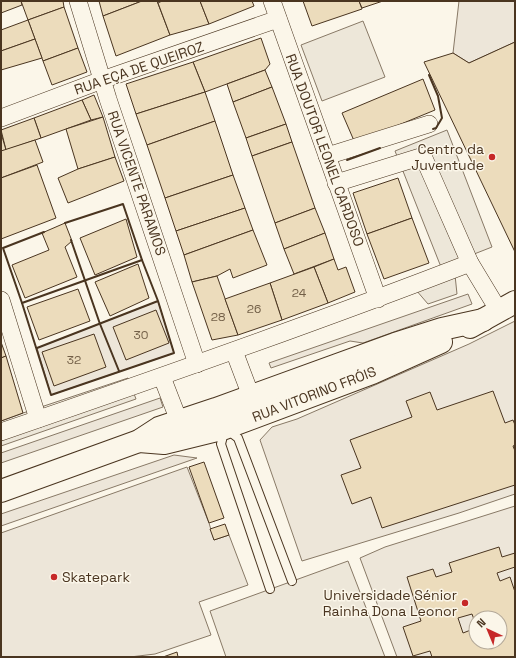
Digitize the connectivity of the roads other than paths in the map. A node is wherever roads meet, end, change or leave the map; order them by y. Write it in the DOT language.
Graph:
graph roads {
  1 [pos="78,1"];
  2 [pos="272,1"];
  3 [pos="278,19"];
  4 [pos="102,80"];
  5 [pos="1,118"];
  6 [pos="428,124"];
  7 [pos="327,156"];
  8 [pos="336,183"];
  9 [pos="470,263"];
  10 [pos="378,299"];
  11 [pos="1,300"];
  12 [pos="499,311"];
  13 [pos="234,351"];
  14 [pos="197,364"];
  15 [pos="162,377"];
  16 [pos="251,396"];
  17 [pos="216,409"];
  18 [pos="38,419"];
  19 [pos="179,421"];
  20 [pos="225,428"];
  21 [pos="1,432"];
  22 [pos="139,441"];
  23 [pos="1,491"];
  24 [pos="292,581"];
  25 [pos="270,589"];
  1 -- 4 [label="street, RUA VICENTE PARAMOS"];
  2 -- 3 [label="street, RUA DOUTOR LEONEL CARDOSO"];
  3 -- 4 [label="street, RUA EÇA DE QUEIROZ"];
  3 -- 7 [label="street, RUA DOUTOR LEONEL CARDOSO"];
  4 -- 5 [label="street, RUA EÇA DE QUEIROZ"];
  4 -- 14 [label="street, RUA VICENTE PARAMOS"];
  6 -- 7 [label="street"];
  7 -- 8 [label="street, RUA DOUTOR LEONEL CARDOSO"];
  8 -- 9 [label="street"];
  8 -- 10 [label="street, RUA DOUTOR LEONEL CARDOSO"];
  9 -- 10 [label="street"];
  9 -- 12 [label="street"];
  10 -- 13 [label="street"];
  11 -- 18 [label="street"];
  12 -- 16 [label="main road, RUA VITORINO FRÓIS"];
  12 -- 20 [label="main road, RUA VITORINO FRÓIS"];
  13 -- 14 [label="street"];
  13 -- 16 [label="street, RUA VITORINO FRÓIS"];
  14 -- 15 [label="street"];
  15 -- 18 [label="street"];
  15 -- 19 [label="street"];
  16 -- 17 [label="main road, RUA VITORINO FRÓIS"];
  17 -- 19 [label="main road, RUA VITORINO FRÓIS"];
  17 -- 20 [label="main road"];
  18 -- 21 [label="street"];
  19 -- 22 [label="main road, RUA VITORINO FRÓIS"];
  20 -- 22 [label="main road, RUA VITORINO FRÓIS"];
  20 -- 24 [label="lane"];
  20 -- 25 [label="lane"];
  22 -- 23 [label="main road, RUA VITORINO FRÓIS"];
}
